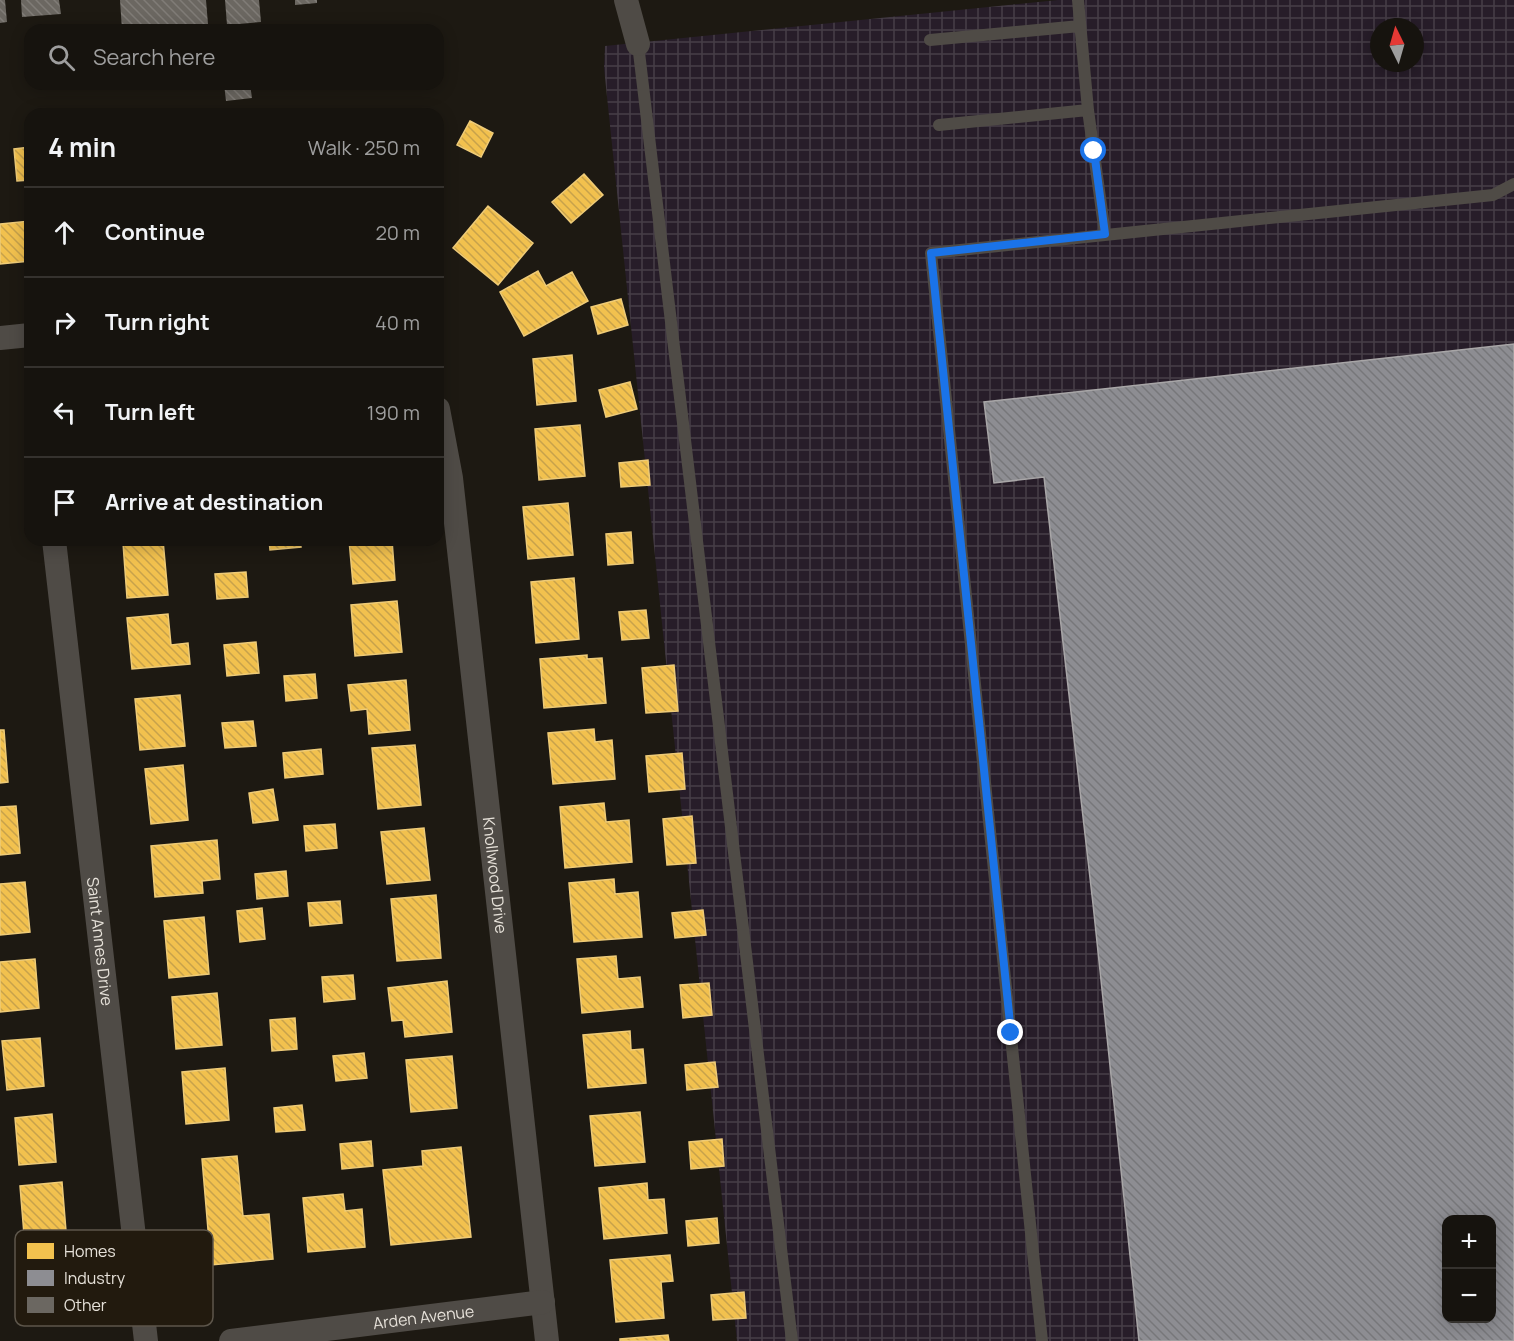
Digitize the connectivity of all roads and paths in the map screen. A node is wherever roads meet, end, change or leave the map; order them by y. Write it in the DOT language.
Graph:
graph roads {
  1 [pos="626,0"];
  2 [pos="1078,0"];
  3 [pos="1080,26"];
  4 [pos="930,40"];
  5 [pos="638,45"];
  6 [pos="1088,110"];
  7 [pos="939,125"];
  8 [pos="1514,183"];
  9 [pos="1105,234"];
  10 [pos="24,336"];
  11 [pos="0,338"];
  12 [pos="444,441"];
  13 [pos="55,546"];
  14 [pos="133,1230"];
  15 [pos="543,1302"];
  16 [pos="144,1326"];
  17 [pos="146,1341"];
  18 [pos="231,1341"];
  19 [pos="547,1341"];
  20 [pos="792,1341"];
  21 [pos="1042,1341"];
  1 -- 5 [label="street"];
  2 -- 3 [label="lane"];
  3 -- 4 [label="lane"];
  3 -- 6 [label="lane"];
  5 -- 20 [label="lane"];
  6 -- 7 [label="lane"];
  6 -- 9 [label="lane"];
  8 -- 9 [label="lane"];
  9 -- 21 [label="lane"];
  10 -- 11 [label="street"];
  12 -- 15 [label="street, Knollwood Drive"];
  13 -- 14 [label="street, Saint Annes Drive"];
  15 -- 18 [label="street, Arden Avenue"];
  15 -- 19 [label="street, Knollwood Drive"];
  16 -- 17 [label="street, Saint Annes Drive"];
}
